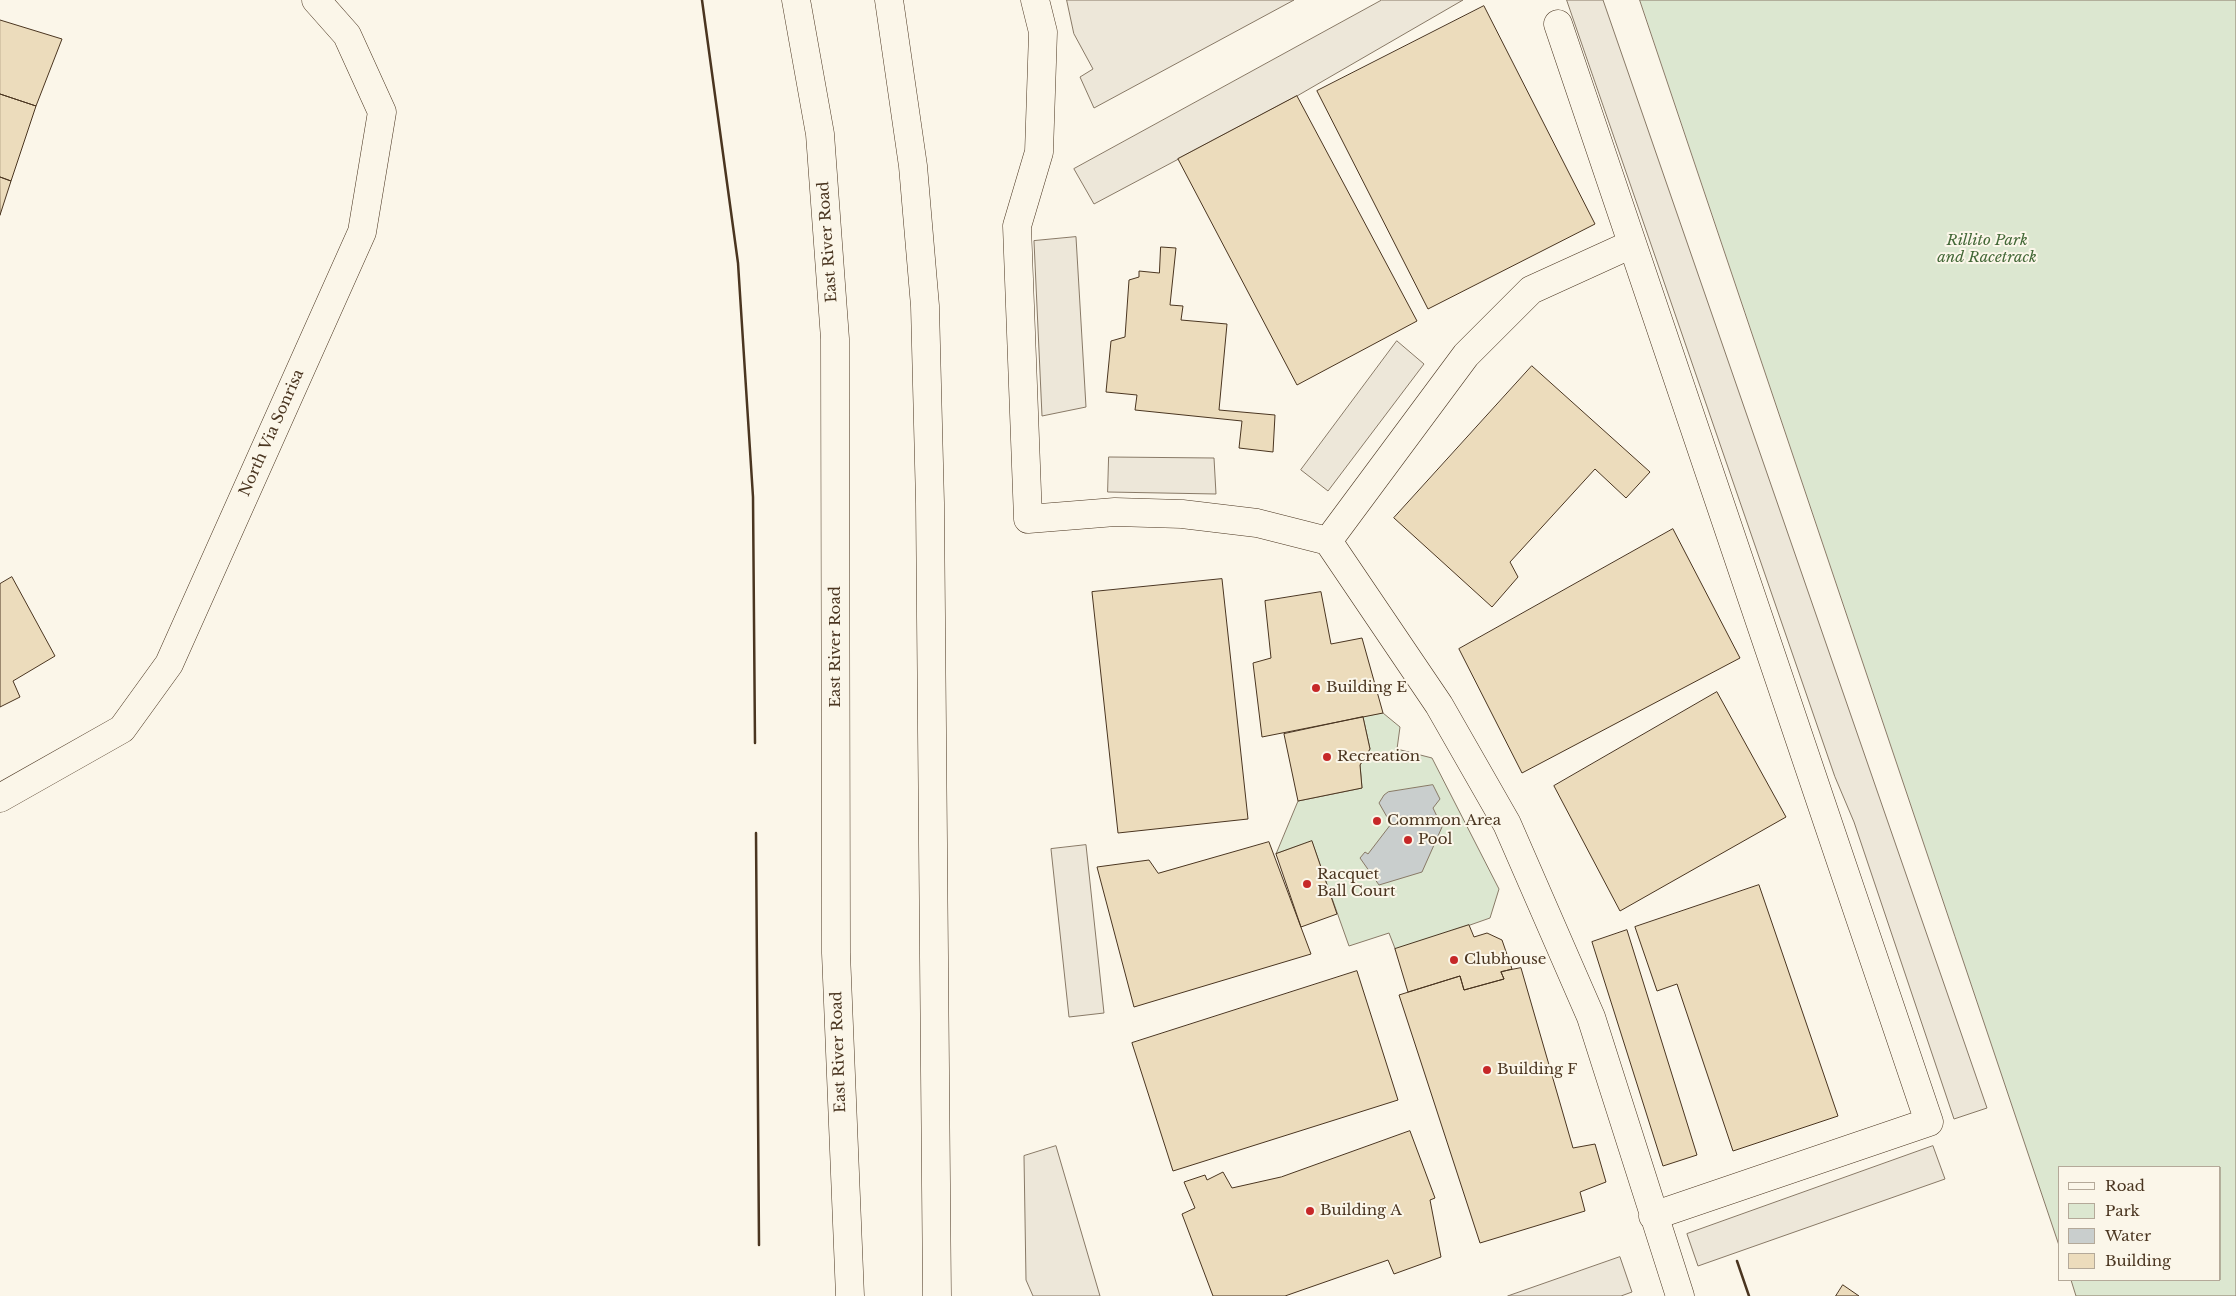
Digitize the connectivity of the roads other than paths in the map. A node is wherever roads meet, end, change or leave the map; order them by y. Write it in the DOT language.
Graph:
graph roads {
  1 [pos="316,0"];
  2 [pos="796,0"];
  3 [pos="889,0"];
  4 [pos="1035,0"];
  5 [pos="1558,24"];
  6 [pos="1632,244"];
  7 [pos="1328,541"];
  8 [pos="0,798"];
  9 [pos="1653,1216"];
  10 [pos="850,1296"];
  11 [pos="937,1296"];
  12 [pos="1680,1296"];
  1 -- 8 [label="street, North Via Sonrisa"];
  2 -- 10 [label="street, East River Road"];
  3 -- 11 [label="street"];
  4 -- 7 [label="street"];
  5 -- 6 [label="street"];
  6 -- 7 [label="street"];
  6 -- 9 [label="street"];
  7 -- 9 [label="street"];
  9 -- 12 [label="street"];
}
